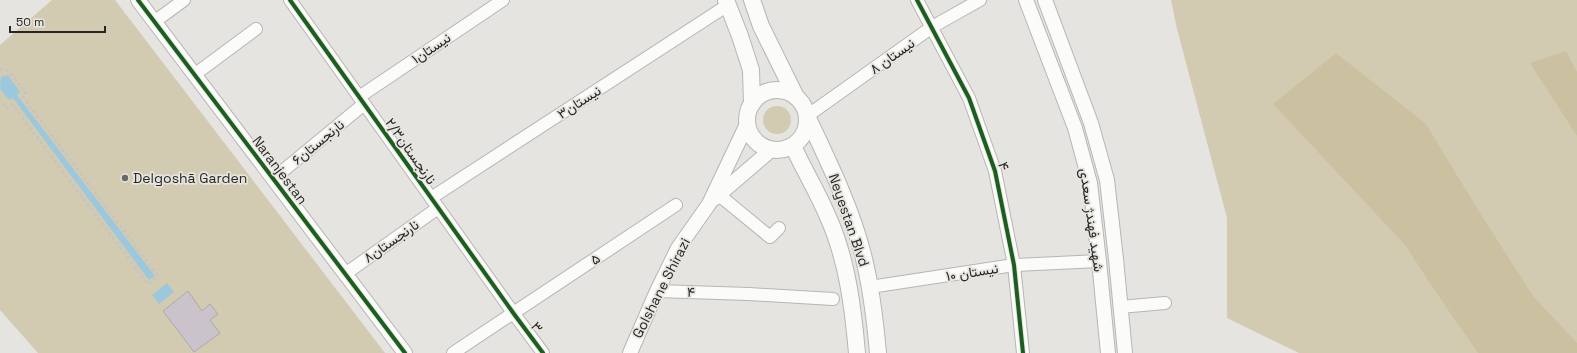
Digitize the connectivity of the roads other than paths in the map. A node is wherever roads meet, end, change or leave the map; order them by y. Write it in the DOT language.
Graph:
graph roads {
  1 [pos="138,0"];
  2 [pos="184,0"];
  3 [pos="290,0"];
  4 [pos="503,0"];
  5 [pos="752,0"];
  6 [pos="917,0"];
  7 [pos="980,0"];
  8 [pos="1026,0"];
  9 [pos="1045,0"];
  10 [pos="727,3"];
  11 [pos="154,22"];
  12 [pos="932,27"];
  13 [pos="256,29"];
  14 [pos="194,75"];
  15 [pos="796,97"];
  16 [pos="361,101"];
  17 [pos="752,104"];
  18 [pos="807,116"];
  19 [pos="747,124"];
  20 [pos="793,146"];
  21 [pos="771,150"];
  22 [pos="273,179"];
  23 [pos="431,198"];
  24 [pos="714,199"];
  25 [pos="676,205"];
  26 [pos="438,208"];
  27 [pos="779,228"];
  28 [pos="1099,261"];
  29 [pos="1014,265"];
  30 [pos="345,274"];
  31 [pos="870,287"];
  32 [pos="657,291"];
  33 [pos="833,299"];
  34 [pos="1165,303"];
  35 [pos="1120,307"];
  36 [pos="514,314"];
  37 [pos="405,353"];
  38 [pos="453,353"];
  39 [pos="543,353"];
  40 [pos="630,353"];
  41 [pos="857,353"];
  42 [pos="878,353"];
  43 [pos="1023,353"];
  44 [pos="1108,353"];
  45 [pos="1125,353"];
  1 -- 11 [label="street, Naranjestan"];
  2 -- 11 [label="street"];
  3 -- 16 [label="street, ۲/۳نارنجستان"];
  4 -- 16 [label="street, ۱نیستان"];
  5 -- 15 [label="main road"];
  6 -- 12 [label="street, ۴"];
  7 -- 12 [label="street, نیستان ۸"];
  8 -- 28 [label="street, شهید فهندژ سعدی"];
  9 -- 35 [label="street, شهید فهندژ سعدی"];
  10 -- 17 [label="main road"];
  10 -- 23 [label="street, ۳نیستان"];
  11 -- 14 [label="street, Naranjestan"];
  12 -- 18 [label="street, نیستان ۸"];
  12 -- 29 [label="street, ۴"];
  13 -- 14 [label="street"];
  14 -- 22 [label="street, Naranjestan"];
  15 -- 17 [label="main road"];
  15 -- 18 [label="main road"];
  16 -- 22 [label="street, ۶نارنجستان"];
  16 -- 23 [label="street, ۲/۳نارنجستان"];
  17 -- 19 [label="main road"];
  18 -- 20 [label="main road"];
  18 -- 31 [label="main road, Neyestan Blvd"];
  19 -- 21 [label="main road"];
  19 -- 24 [label="street"];
  20 -- 21 [label="main road"];
  20 -- 41 [label="main road, Neyestan Blvd"];
  21 -- 24 [label="street"];
  22 -- 30 [label="street, Naranjestan"];
  23 -- 26 [label="street, ۲/۳نارنجستان"];
  24 -- 27 [label="street"];
  24 -- 32 [label="street, Golshane Shirazi"];
  25 -- 36 [label="street, ۵"];
  26 -- 30 [label="street, ۸نارنجستان"];
  26 -- 36 [label="street, ۲/۳نارنجستان"];
  28 -- 29 [label="street, نیستان ۱۰"];
  28 -- 44 [label="street, شهید فهندژ سعدی"];
  29 -- 31 [label="street, نیستان ۱۰"];
  29 -- 43 [label="street, ۴"];
  30 -- 37 [label="street, Naranjestan"];
  31 -- 42 [label="main road, Neyestan Blvd"];
  32 -- 33 [label="street, ۴"];
  32 -- 40 [label="street, Golshane Shirazi"];
  34 -- 35 [label="street"];
  35 -- 45 [label="street, شهید فهندژ سعدی"];
  36 -- 38 [label="street, ۵"];
  36 -- 39 [label="street, ۳"];
}
